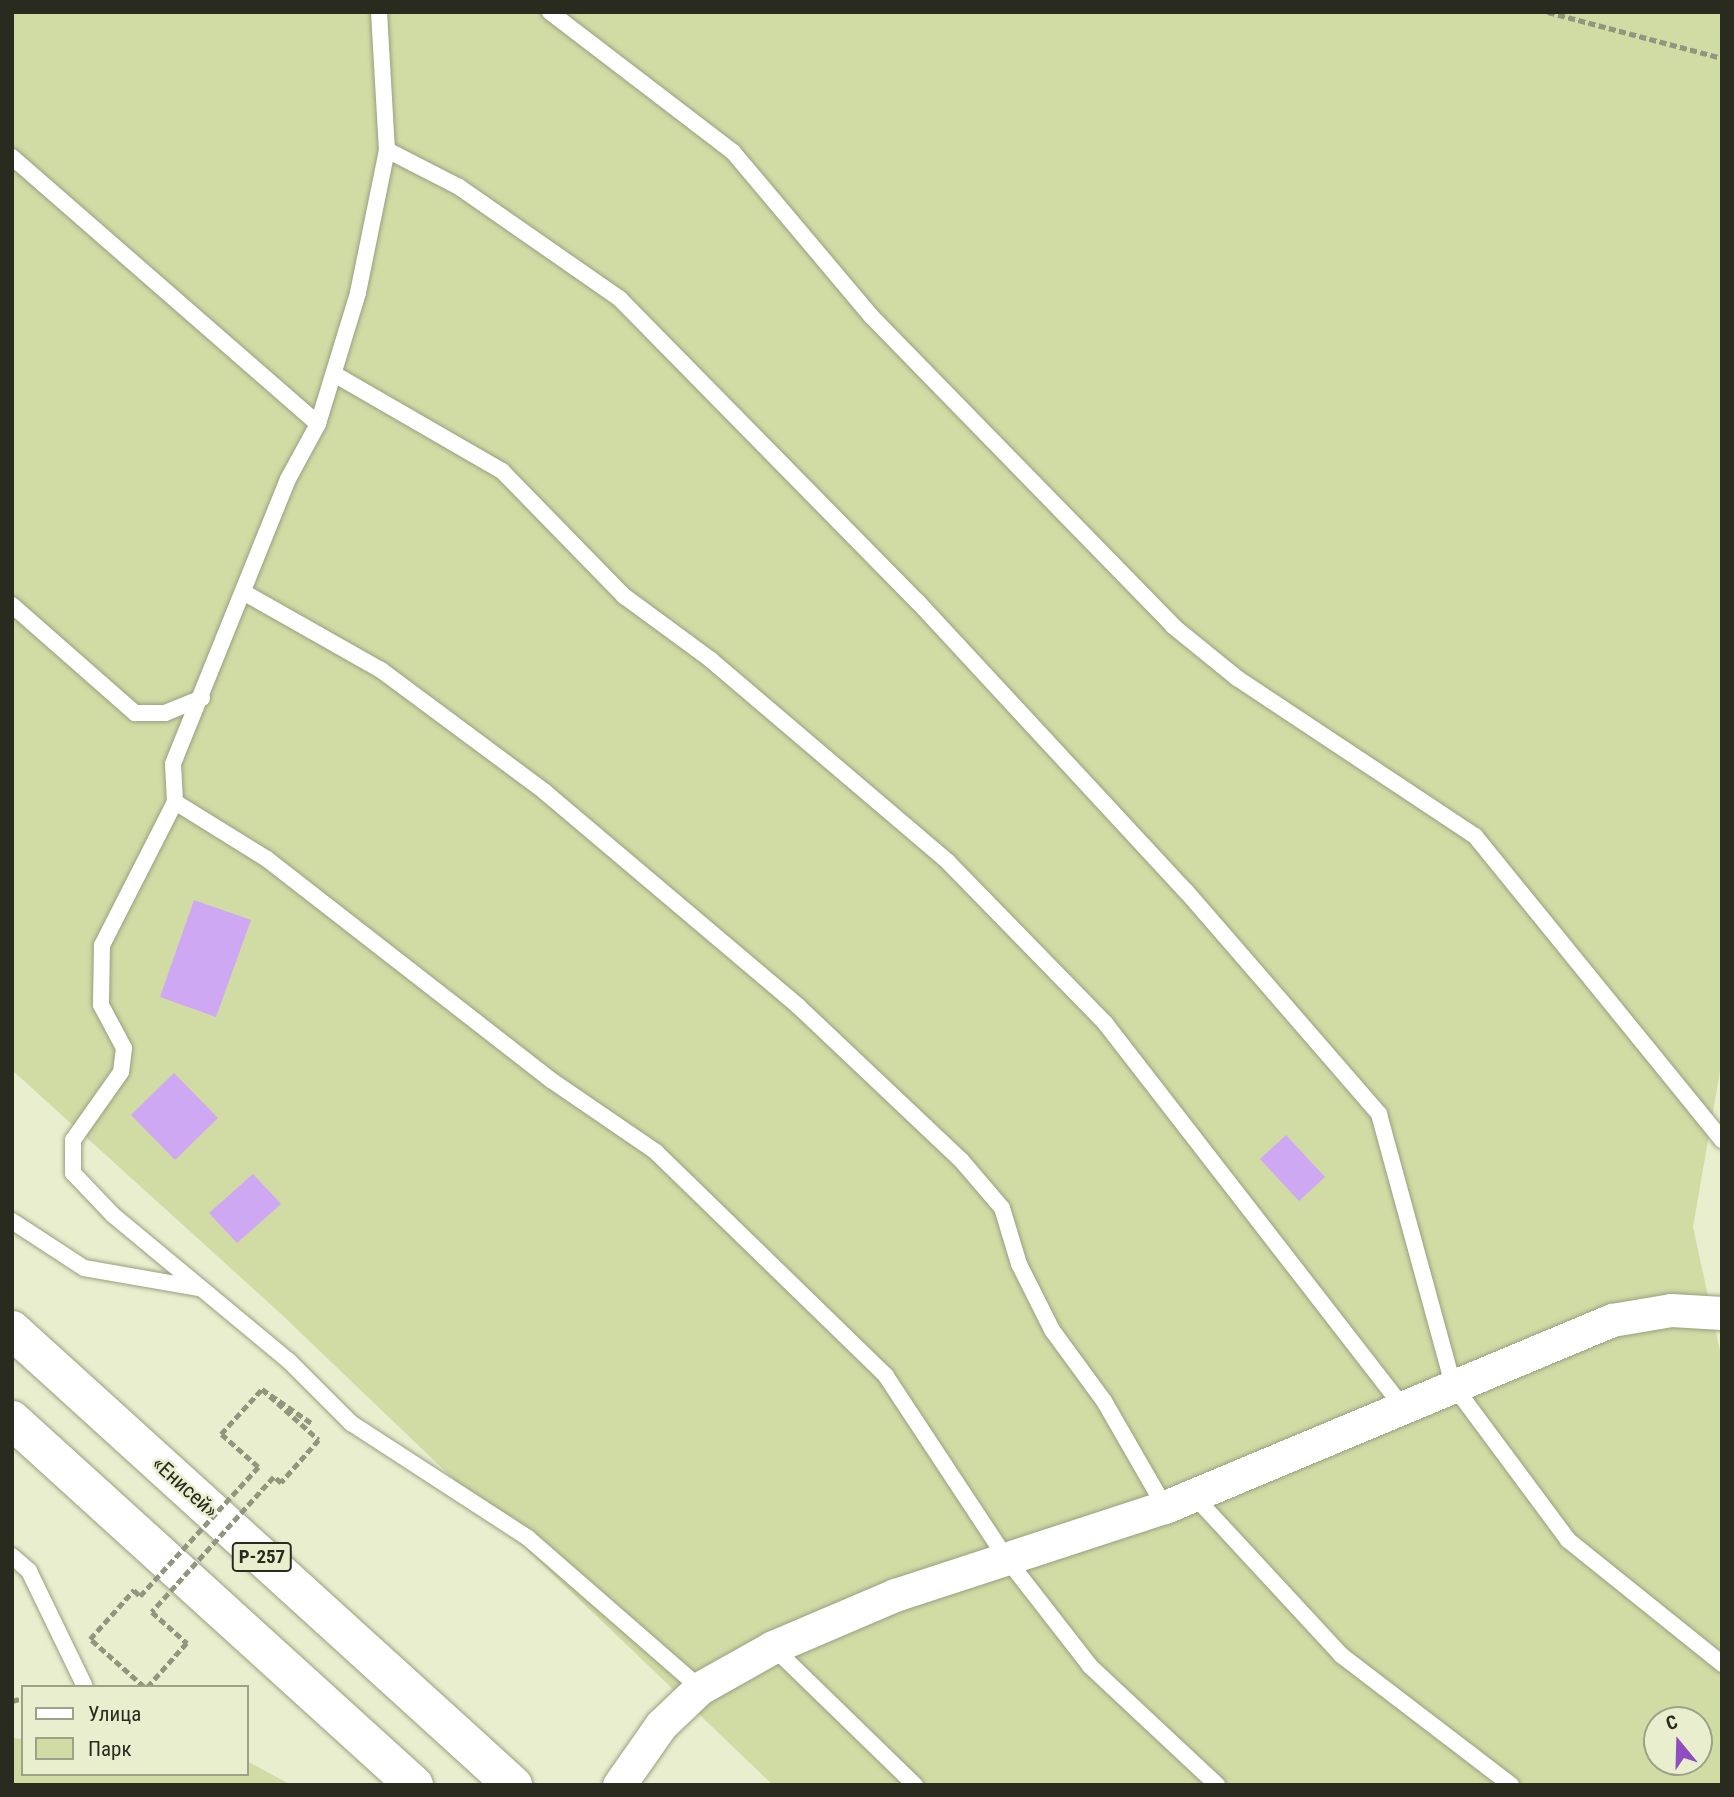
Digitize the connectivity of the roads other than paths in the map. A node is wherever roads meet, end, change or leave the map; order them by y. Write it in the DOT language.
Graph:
graph roads {
  1 [pos="379,12"];
  2 [pos="550,12"];
  3 [pos="387,150"];
  4 [pos="12,157"];
  5 [pos="334,374"];
  6 [pos="318,424"];
  7 [pos="243,592"];
  8 [pos="12,605"];
  9 [pos="202,698"];
  10 [pos="175,802"];
  11 [pos="1722,1140"];
  12 [pos="12,1221"];
  13 [pos="201,1288"];
  14 [pos="1722,1313"];
  15 [pos="12,1330"];
  16 [pos="1454,1385"];
  17 [pos="1402,1406"];
  18 [pos="12,1420"];
  19 [pos="1180,1502"];
  20 [pos="12,1556"];
  21 [pos="1006,1558"];
  22 [pos="773,1647"];
  23 [pos="1722,1664"];
  24 [pos="84,1685"];
  25 [pos="700,1688"];
  26 [pos="414,1785"];
  27 [pos="513,1785"];
  28 [pos="619,1785"];
  29 [pos="915,1785"];
  30 [pos="1217,1785"];
  31 [pos="1511,1785"];
  1 -- 3 [label="lane"];
  2 -- 11 [label="lane"];
  3 -- 5 [label="lane"];
  3 -- 16 [label="lane"];
  4 -- 6 [label="lane"];
  5 -- 6 [label="lane"];
  5 -- 17 [label="lane"];
  6 -- 7 [label="lane"];
  7 -- 9 [label="lane"];
  7 -- 19 [label="lane"];
  8 -- 9 [label="lane"];
  9 -- 10 [label="lane"];
  10 -- 13 [label="lane"];
  10 -- 21 [label="lane"];
  12 -- 13 [label="lane"];
  13 -- 25 [label="lane"];
  14 -- 16 [label="street"];
  15 -- 27 [label="highway, «Енисей» / Р-257"];
  16 -- 17 [label="street"];
  16 -- 23 [label="lane"];
  17 -- 19 [label="street"];
  18 -- 26 [label="highway"];
  19 -- 21 [label="street"];
  19 -- 31 [label="lane"];
  20 -- 24 [label="lane"];
  21 -- 22 [label="street"];
  21 -- 30 [label="lane"];
  22 -- 25 [label="street"];
  22 -- 29 [label="lane"];
  25 -- 28 [label="street"];
}
